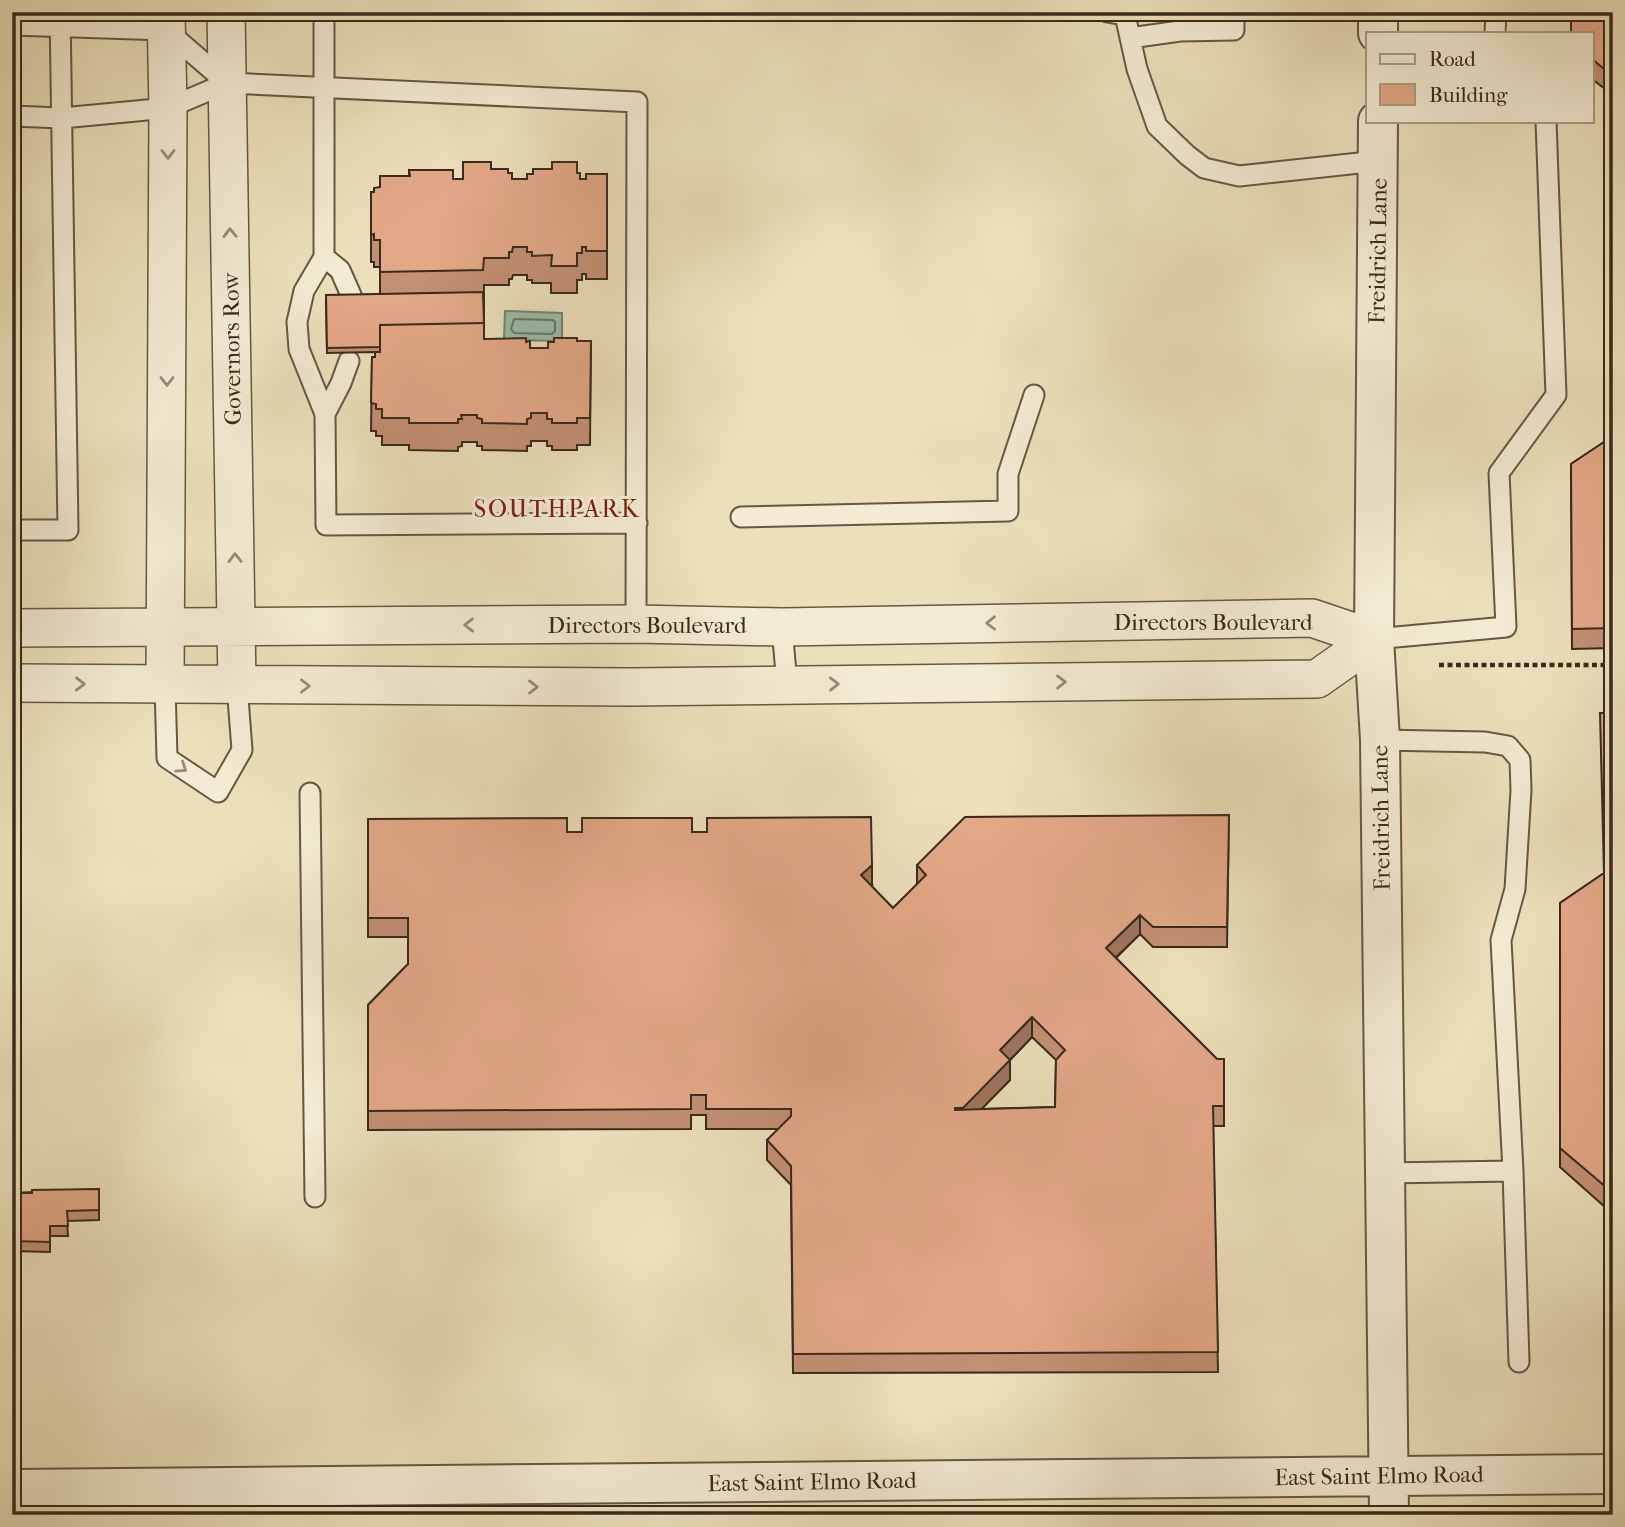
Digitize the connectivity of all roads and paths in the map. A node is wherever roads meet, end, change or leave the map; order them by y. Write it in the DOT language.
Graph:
graph roads {
  1 [pos="226,12"];
  2 [pos="324,12"];
  3 [pos="1107,12"];
  4 [pos="1234,12"];
  5 [pos="1378,12"];
  6 [pos="1496,12"];
  7 [pos="60,19"];
  8 [pos="166,21"];
  9 [pos="12,25"];
  10 [pos="1378,32"];
  11 [pos="1495,32"];
  12 [pos="1130,38"];
  13 [pos="227,83"];
  14 [pos="324,86"];
  15 [pos="168,108"];
  16 [pos="12,116"];
  17 [pos="62,118"];
  18 [pos="1378,122"];
  19 [pos="1546,122"];
  20 [pos="1378,161"];
  21 [pos="324,257"];
  22 [pos="351,295"];
  23 [pos="349,361"];
  24 [pos="1034,395"];
  25 [pos="325,414"];
  26 [pos="741,517"];
  27 [pos="637,523"];
  28 [pos="12,530"];
  29 [pos="636,624"];
  30 [pos="236,627"];
  31 [pos="782,627"];
  32 [pos="12,628"];
  33 [pos="166,628"];
  34 [pos="1374,639"];
  35 [pos="1439,665"];
  36 [pos="1613,665"];
  37 [pos="12,683"];
  38 [pos="165,685"];
  39 [pos="237,685"];
  40 [pos="787,685"];
  41 [pos="1380,740"];
  42 [pos="310,793"];
  43 [pos="1513,1171"];
  44 [pos="1385,1173"];
  45 [pos="315,1197"];
  46 [pos="1519,1362"];
  47 [pos="1613,1475"];
  48 [pos="1389,1476"];
  49 [pos="12,1489"];
  50 [pos="1389,1515"];
  1 -- 13 [label="street, Governors Row"];
  2 -- 14 [label="lane"];
  3 -- 12 [label="lane"];
  4 -- 12 [label="lane"];
  5 -- 10 [label="street"];
  6 -- 11 [label="lane"];
  7 -- 8 [label="lane"];
  7 -- 9 [label="lane"];
  7 -- 17 [label="lane"];
  8 -- 13 [label="lane"];
  8 -- 15 [label="street"];
  12 -- 20 [label="lane"];
  13 -- 14 [label="lane"];
  13 -- 15 [label="lane"];
  30 -- 13 [label="street, Governors Row, one-way"];
  14 -- 21 [label="lane"];
  14 -- 27 [label="lane"];
  15 -- 17 [label="lane"];
  15 -- 33 [label="street, one-way"];
  16 -- 17 [label="lane"];
  17 -- 28 [label="lane"];
  18 -- 20 [label="street, Freidrich Lane"];
  19 -- 34 [label="lane"];
  20 -- 34 [label="street, Freidrich Lane"];
  21 -- 22 [label="lane"];
  21 -- 25 [label="lane"];
  23 -- 25 [label="lane"];
  24 -- 26 [label="lane"];
  25 -- 27 [label="lane"];
  27 -- 29 [label="lane"];
  29 -- 30 [label="street, Directors Boulevard, one-way"];
  29 -- 31 [label="street, Directors Boulevard"];
  30 -- 33 [label="street, Directors Boulevard"];
  30 -- 39 [label="street, Governors Row"];
  34 -- 31 [label="street, Directors Boulevard, one-way"];
  31 -- 40 [label="lane"];
  32 -- 33 [label="street, Directors Boulevard"];
  33 -- 38 [label="street"];
  40 -- 34 [label="street, one-way"];
  34 -- 41 [label="street, Freidrich Lane"];
  35 -- 36 [label="path"];
  37 -- 38 [label="street, one-way"];
  38 -- 39 [label="street"];
  38 -- 39 [label="lane, one-way"];
  39 -- 40 [label="street, one-way"];
  41 -- 43 [label="lane"];
  41 -- 44 [label="street, Freidrich Lane"];
  42 -- 45 [label="lane"];
  43 -- 44 [label="lane"];
  43 -- 46 [label="lane"];
  44 -- 48 [label="street, Freidrich Lane"];
  47 -- 48 [label="street, East Saint Elmo Road"];
  48 -- 49 [label="street, East Saint Elmo Road"];
  48 -- 50 [label="street, Freidrich Lane"];
}
